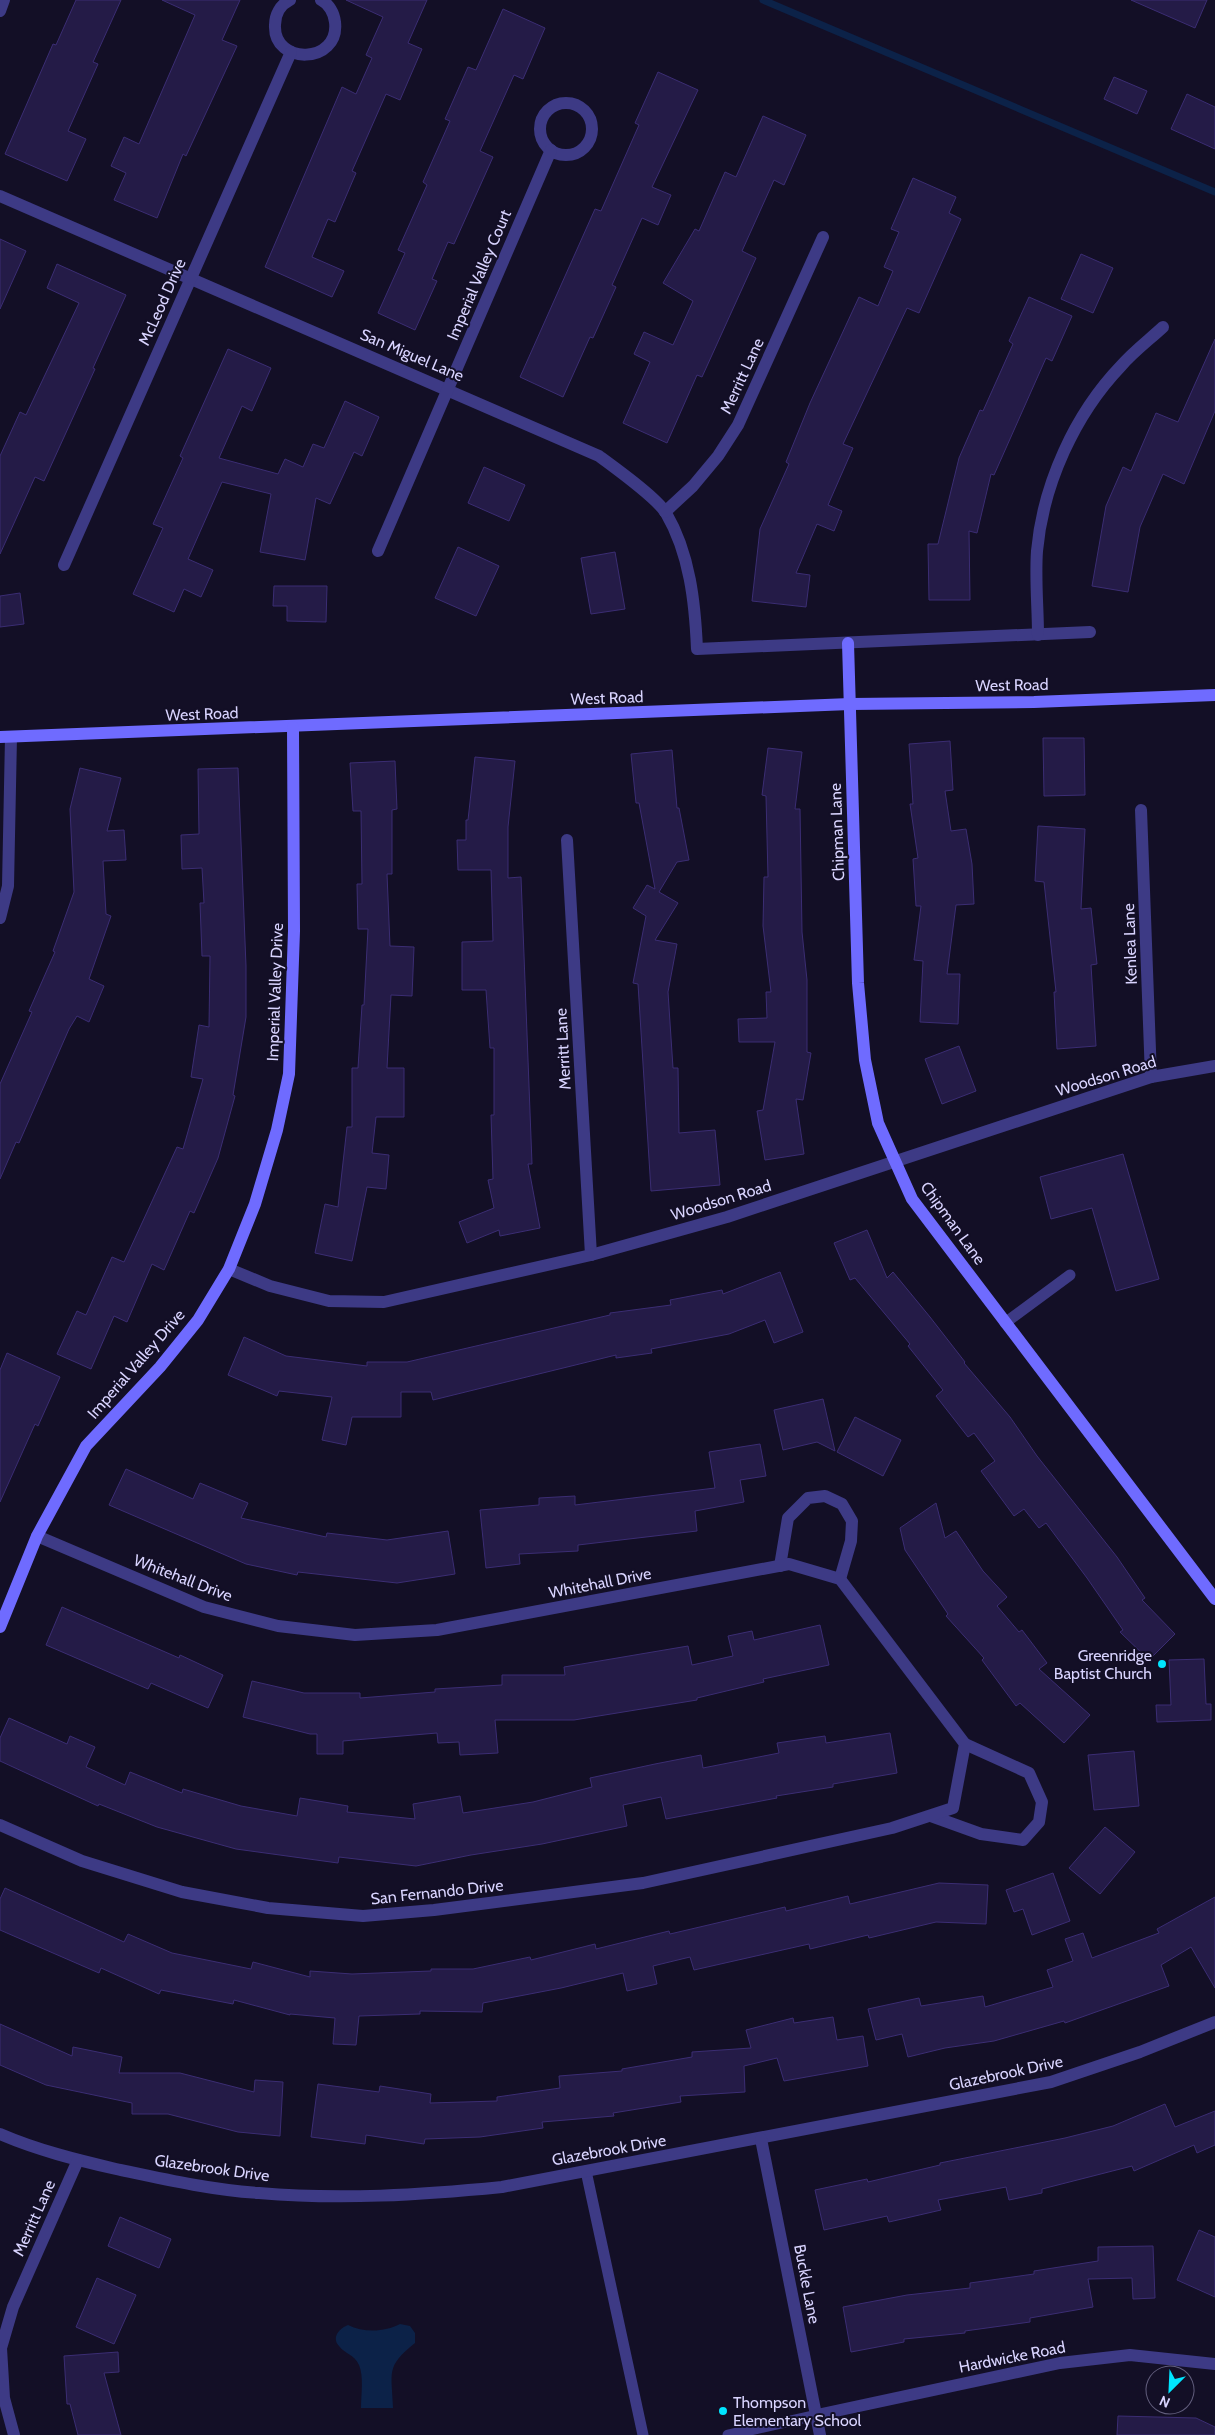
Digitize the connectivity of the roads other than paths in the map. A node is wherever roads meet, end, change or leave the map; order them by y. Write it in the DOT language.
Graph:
graph roads {
  1 [pos="4,0"];
  2 [pos="290,0"];
  3 [pos="321,0"];
  4 [pos="0,11"];
  5 [pos="291,52"];
  6 [pos="551,150"];
  7 [pos="0,196"];
  8 [pos="823,237"];
  9 [pos="190,279"];
  10 [pos="1163,327"];
  11 [pos="448,388"];
  12 [pos="665,512"];
  13 [pos="378,551"];
  14 [pos="64,565"];
  15 [pos="1090,632"];
  16 [pos="1038,635"];
  17 [pos="848,643"];
  18 [pos="1215,695"];
  19 [pos="850,704"];
  20 [pos="293,727"];
  21 [pos="6,737"];
  22 [pos="1141,810"];
  23 [pos="567,840"];
  24 [pos="0,918"];
  25 [pos="1215,1066"];
  26 [pos="1150,1077"];
  27 [pos="896,1162"];
  28 [pos="591,1255"];
  29 [pos="229,1269"];
  30 [pos="1070,1275"];
  31 [pos="1005,1323"];
  32 [pos="37,1536"];
  33 [pos="780,1566"];
  34 [pos="840,1579"];
  35 [pos="1215,1599"];
  36 [pos="0,1626"];
  37 [pos="965,1744"];
  38 [pos="931,1816"];
  39 [pos="0,1825"];
  40 [pos="1215,2022"];
  41 [pos="0,2134"];
  42 [pos="761,2139"];
  43 [pos="78,2160"];
  44 [pos="586,2171"];
  45 [pos="1215,2364"];
  46 [pos="817,2415"];
  47 [pos="14,2435"];
  48 [pos="643,2435"];
  49 [pos="728,2435"];
  50 [pos="820,2435"];
  1 -- 4 [label="street"];
  2 -- 5 [label="street"];
  3 -- 5 [label="street"];
  5 -- 9 [label="street, McLeod Drive"];
  6 -- 6 [label="street"];
  6 -- 11 [label="street, Imperial Valley Court"];
  7 -- 9 [label="street, San Miguel Lane"];
  8 -- 12 [label="street, Merritt Lane"];
  9 -- 11 [label="street, San Miguel Lane"];
  9 -- 14 [label="street, McLeod Drive"];
  10 -- 16 [label="street"];
  11 -- 12 [label="street, San Miguel Lane"];
  11 -- 13 [label="street, Imperial Valley Court"];
  12 -- 17 [label="street, San Miguel Lane"];
  15 -- 16 [label="street"];
  16 -- 17 [label="street"];
  17 -- 19 [label="street, Chipman Lane"];
  18 -- 19 [label="street, West Road"];
  19 -- 20 [label="street, West Road"];
  19 -- 27 [label="street, Chipman Lane"];
  20 -- 21 [label="street, West Road"];
  20 -- 29 [label="street, Imperial Valley Drive"];
  21 -- 24 [label="street"];
  22 -- 26 [label="street, Kenlea Lane"];
  23 -- 28 [label="street, Merritt Lane"];
  25 -- 26 [label="street, Woodson Road"];
  26 -- 27 [label="street, Woodson Road"];
  27 -- 28 [label="street, Woodson Road"];
  27 -- 31 [label="street, Chipman Lane"];
  28 -- 29 [label="street, Woodson Road"];
  29 -- 32 [label="street, Imperial Valley Drive"];
  30 -- 31 [label="lane"];
  31 -- 35 [label="street, Chipman Lane"];
  32 -- 33 [label="street, Whitehall Drive"];
  32 -- 36 [label="street, Imperial Valley Drive"];
  33 -- 34 [label="street, Whitehall Drive"];
  33 -- 34 [label="street"];
  34 -- 37 [label="street"];
  37 -- 38 [label="street"];
  37 -- 38 [label="street"];
  38 -- 39 [label="street, San Fernando Drive"];
  40 -- 42 [label="street, Glazebrook Drive"];
  41 -- 43 [label="street, Glazebrook Drive"];
  42 -- 44 [label="street, Glazebrook Drive"];
  42 -- 46 [label="street, Buckle Lane"];
  43 -- 44 [label="street, Glazebrook Drive"];
  43 -- 47 [label="street, Merritt Lane"];
  44 -- 48 [label="lane"];
  45 -- 46 [label="street, Hardwicke Road"];
  46 -- 49 [label="lane"];
  46 -- 50 [label="street, Buckle Lane"];
}
